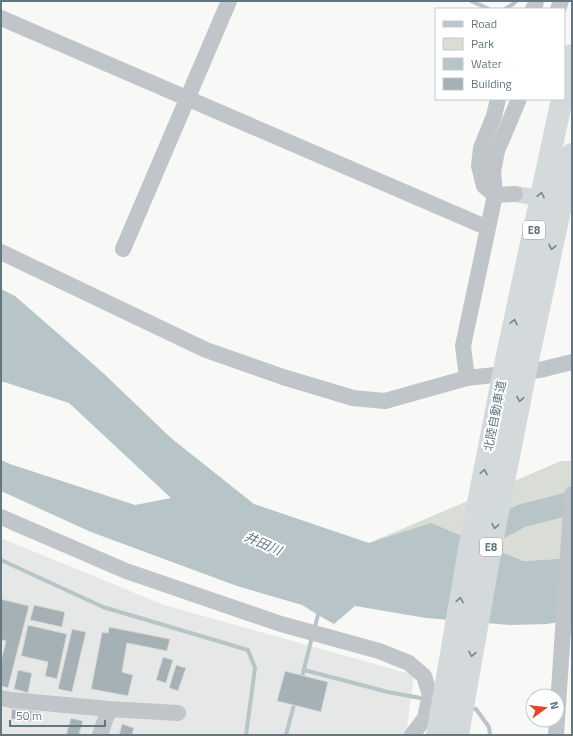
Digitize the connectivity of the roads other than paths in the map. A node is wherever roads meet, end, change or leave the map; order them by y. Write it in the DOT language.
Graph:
graph roads {
  1 [pos="229,1"];
  2 [pos="1,18"];
  3 [pos="572,55"];
  4 [pos="565,86"];
  5 [pos="188,98"];
  6 [pos="498,100"];
  7 [pos="519,100"];
  8 [pos="562,100"];
  9 [pos="572,154"];
  10 [pos="515,194"];
  11 [pos="495,195"];
  12 [pos="488,228"];
  13 [pos="123,249"];
  14 [pos="1,252"];
  15 [pos="572,362"];
  16 [pos="467,378"];
  17 [pos="572,494"];
  18 [pos="1,517"];
  19 [pos="563,688"];
  20 [pos="1,698"];
  21 [pos="109,709"];
  22 [pos="178,713"];
  23 [pos="100,735"];
  24 [pos="412,735"];
  25 [pos="437,735"];
  26 [pos="458,735"];
  1 -- 5 [label="street"];
  2 -- 5 [label="street"];
  3 -- 4 [label="highway"];
  5 -- 12 [label="street"];
  5 -- 13 [label="street"];
  6 -- 11 [label="street"];
  7 -- 11 [label="street"];
  25 -- 8 [label="highway, 北陸自動車道 / E8, one-way"];
  9 -- 26 [label="highway, 北陸自動車道 / E8, one-way"];
  10 -- 11 [label="street"];
  11 -- 12 [label="street"];
  12 -- 16 [label="street"];
  14 -- 16 [label="street"];
  15 -- 16 [label="street"];
  17 -- 19 [label="street"];
  18 -- 24 [label="street"];
  20 -- 21 [label="street"];
  21 -- 22 [label="street"];
  21 -- 23 [label="street"];
}
